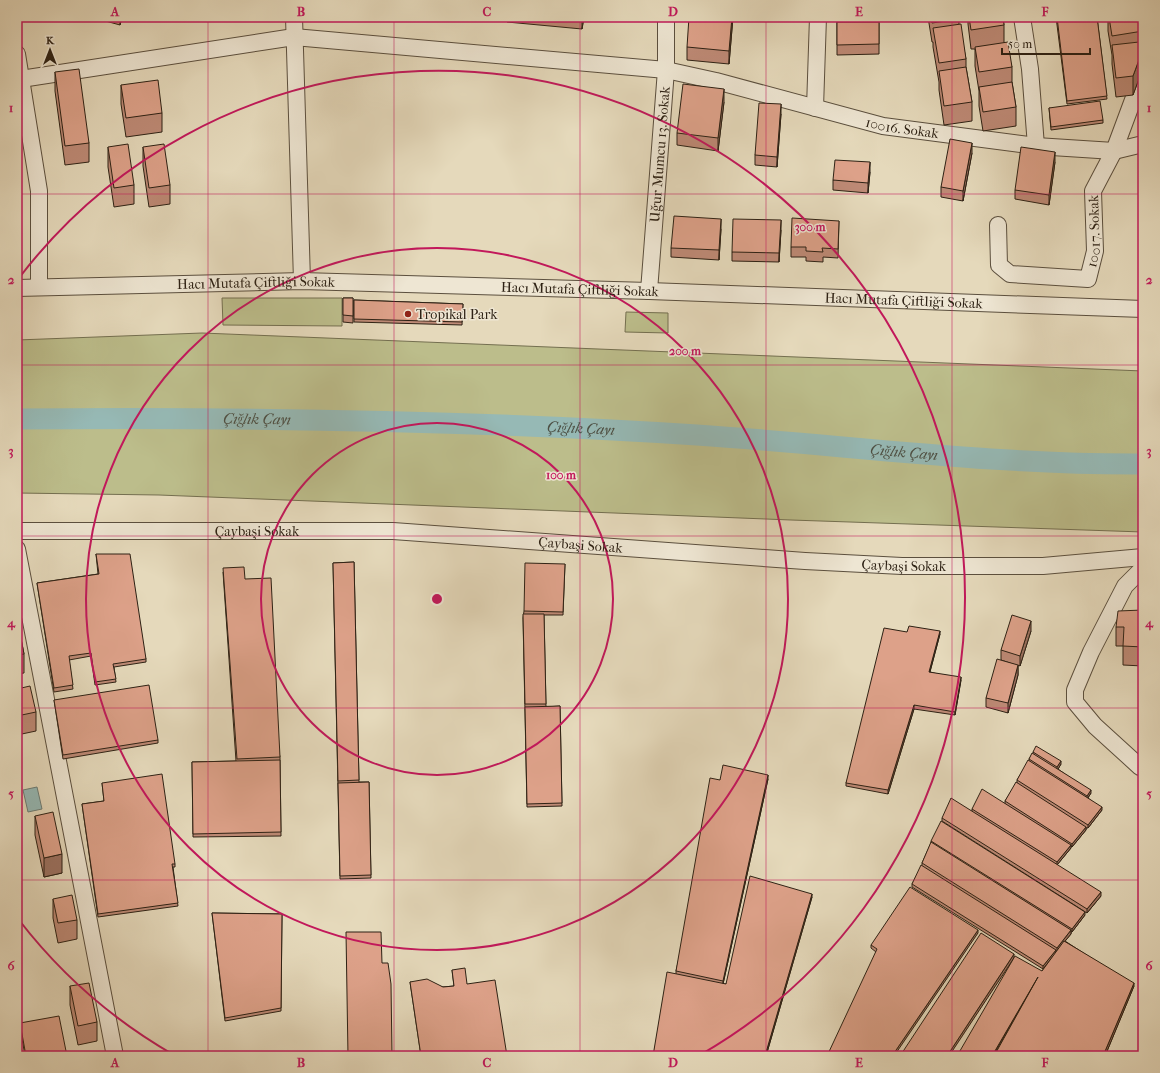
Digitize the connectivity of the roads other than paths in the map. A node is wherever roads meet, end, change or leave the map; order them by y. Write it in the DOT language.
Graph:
graph roads {
  1 [pos="294,17"];
  2 [pos="666,17"];
  3 [pos="818,17"];
  4 [pos="1022,17"];
  5 [pos="294,36"];
  6 [pos="17,54"];
  7 [pos="666,70"];
  8 [pos="1143,73"];
  9 [pos="21,79"];
  10 [pos="815,108"];
  11 [pos="1143,144"];
  12 [pos="1036,146"];
  13 [pos="1114,151"];
  14 [pos="998,225"];
  15 [pos="302,281"];
  16 [pos="39,287"];
  17 [pos="17,288"];
  18 [pos="650,291"];
  19 [pos="1143,308"];
  20 [pos="17,531"];
  21 [pos="17,549"];
  22 [pos="1143,557"];
  23 [pos="1143,568"];
  24 [pos="1140,767"];
  25 [pos="115,1056"];
  1 -- 5 [label="street"];
  2 -- 7 [label="street, Uğur Mumcu 13. Sokak"];
  3 -- 10 [label="street"];
  4 -- 12 [label="street"];
  5 -- 7 [label="street, 10016. Sokak"];
  5 -- 9 [label="street, 10016. Sokak"];
  5 -- 15 [label="street"];
  6 -- 9 [label="street"];
  7 -- 10 [label="street, 10016. Sokak"];
  7 -- 18 [label="street, Uğur Mumcu 13. Sokak"];
  8 -- 13 [label="street, 10017. Sokak"];
  9 -- 16 [label="street"];
  10 -- 12 [label="street, 10016. Sokak"];
  11 -- 13 [label="street, 10016. Sokak"];
  12 -- 13 [label="street, 10016. Sokak"];
  13 -- 14 [label="street, 10017. Sokak"];
  15 -- 16 [label="street, Hacı Mutafa Çiftliği Sokak"];
  15 -- 18 [label="street, Hacı Mutafa Çiftliği Sokak"];
  16 -- 17 [label="street, Hacı Mutafa Çiftliği Sokak"];
  18 -- 19 [label="street, Hacı Mutafa Çiftliği Sokak"];
  20 -- 22 [label="street, Çaybaşi Sokak"];
  21 -- 25 [label="street"];
  23 -- 24 [label="street"];
}
